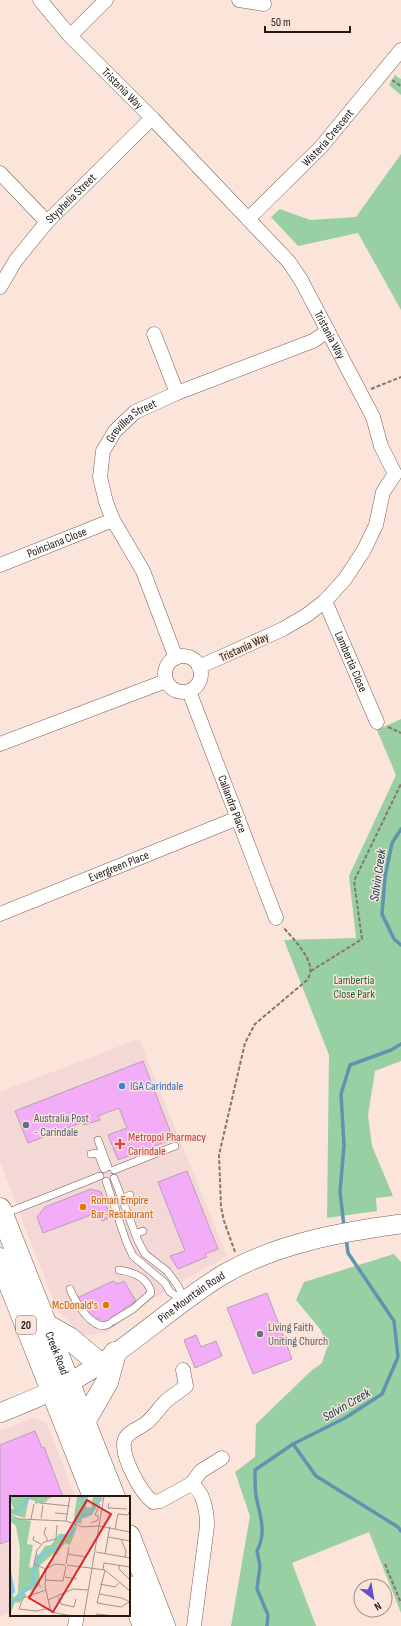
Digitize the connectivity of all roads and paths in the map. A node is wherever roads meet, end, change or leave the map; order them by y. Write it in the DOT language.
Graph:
graph roads {
  1 [pos="40,0"];
  2 [pos="106,0"];
  3 [pos="239,0"];
  4 [pos="264,4"];
  5 [pos="70,36"];
  6 [pos="401,50"];
  7 [pos="152,118"];
  8 [pos="0,173"];
  9 [pos="248,219"];
  10 [pos="47,222"];
  11 [pos="0,287"];
  12 [pos="328,331"];
  13 [pos="154,334"];
  14 [pos="401,377"];
  15 [pos="177,392"];
  16 [pos="361,393"];
  17 [pos="398,474"];
  18 [pos="113,520"];
  19 [pos="0,565"];
  20 [pos="325,600"];
  21 [pos="176,658"];
  22 [pos="199,667"];
  23 [pos="166,681"];
  24 [pos="189,691"];
  25 [pos="377,722"];
  26 [pos="0,744"];
  27 [pos="401,784"];
  28 [pos="238,818"];
  29 [pos="0,914"];
  30 [pos="276,918"];
  31 [pos="311,971"];
  32 [pos="98,1140"];
  33 [pos="175,1146"];
  34 [pos="91,1154"];
  35 [pos="109,1168"];
  36 [pos="100,1176"];
  37 [pos="114,1178"];
  38 [pos="106,1181"];
  39 [pos="130,1195"];
  40 [pos="122,1199"];
  41 [pos="1,1212"];
  42 [pos="401,1224"];
  43 [pos="143,1231"];
  44 [pos="135,1234"];
  45 [pos="235,1252"];
  46 [pos="0,1260"];
  47 [pos="119,1270"];
  48 [pos="70,1289"];
  49 [pos="185,1301"];
  50 [pos="46,1325"];
  51 [pos="108,1359"];
  52 [pos="183,1370"];
  53 [pos="60,1387"];
  54 [pos="0,1413"];
  55 [pos="84,1422"];
  56 [pos="222,1458"];
  57 [pos="191,1484"];
  58 [pos="94,1496"];
  59 [pos="114,1496"];
  60 [pos="130,1539"];
  61 [pos="385,1564"];
  62 [pos="130,1591"];
  63 [pos="401,1603"];
  64 [pos="77,1616"];
  65 [pos="76,1626"];
  66 [pos="144,1626"];
  67 [pos="164,1626"];
  68 [pos="194,1626"];
  1 -- 5 [label="street, Tristania Way"];
  2 -- 5 [label="street"];
  3 -- 4 [label="street"];
  5 -- 7 [label="street, Tristania Way"];
  6 -- 9 [label="street, Wisteria Crescent"];
  7 -- 9 [label="street, Tristania Way"];
  7 -- 10 [label="street, Styphelia Street"];
  8 -- 10 [label="street"];
  9 -- 12 [label="street, Tristania Way"];
  10 -- 11 [label="street, Styphelia Street"];
  12 -- 15 [label="street, Grevillea Street"];
  12 -- 16 [label="street, Tristania Way"];
  13 -- 15 [label="street"];
  14 -- 16 [label="path"];
  15 -- 18 [label="street, Grevillea Street"];
  16 -- 17 [label="street, Tristania Way"];
  17 -- 20 [label="street, Tristania Way"];
  18 -- 19 [label="street, Poinciana Close"];
  18 -- 21 [label="street, Grevillea Street"];
  20 -- 22 [label="street, Tristania Way"];
  20 -- 25 [label="street, Lambertia Close"];
  21 -- 22 [label="street"];
  21 -- 23 [label="street"];
  22 -- 24 [label="street"];
  23 -- 24 [label="street"];
  23 -- 26 [label="street"];
  24 -- 28 [label="street, Callandra Place"];
  27 -- 31 [label="path"];
  28 -- 29 [label="street, Evergreen Place"];
  28 -- 30 [label="street, Callandra Place"];
  30 -- 31 [label="path"];
  31 -- 45 [label="path"];
  32 -- 35 [label="lane"];
  33 -- 35 [label="lane"];
  34 -- 35 [label="lane"];
  36 -- 41 [label="lane"];
  37 -- 40 [label="lane"];
  38 -- 49 [label="lane"];
  39 -- 40 [label="lane"];
  40 -- 44 [label="lane"];
  41 -- 50 [label="main road, Creek Road / 20"];
  42 -- 49 [label="street, Pine Mountain Road"];
  43 -- 44 [label="lane"];
  44 -- 49 [label="lane"];
  46 -- 53 [label="main road, Creek Road / 20"];
  47 -- 48 [label="lane"];
  49 -- 51 [label="street, Pine Mountain Road"];
  50 -- 51 [label="main road"];
  50 -- 53 [label="main road, Creek Road / 20"];
  51 -- 53 [label="street, Pine Mountain Road"];
  51 -- 55 [label="main road"];
  52 -- 57 [label="street"];
  53 -- 54 [label="street, Pine Mountain Road"];
  53 -- 55 [label="main road, Creek Road / 20"];
  53 -- 58 [label="main road, Creek Road / 20"];
  55 -- 59 [label="main road, Creek Road / 20"];
  56 -- 57 [label="street"];
  57 -- 68 [label="street"];
  60 -- 67 [label="main road"];
  61 -- 63 [label="path"];
  62 -- 66 [label="main road"];
  64 -- 65 [label="street"];
}
